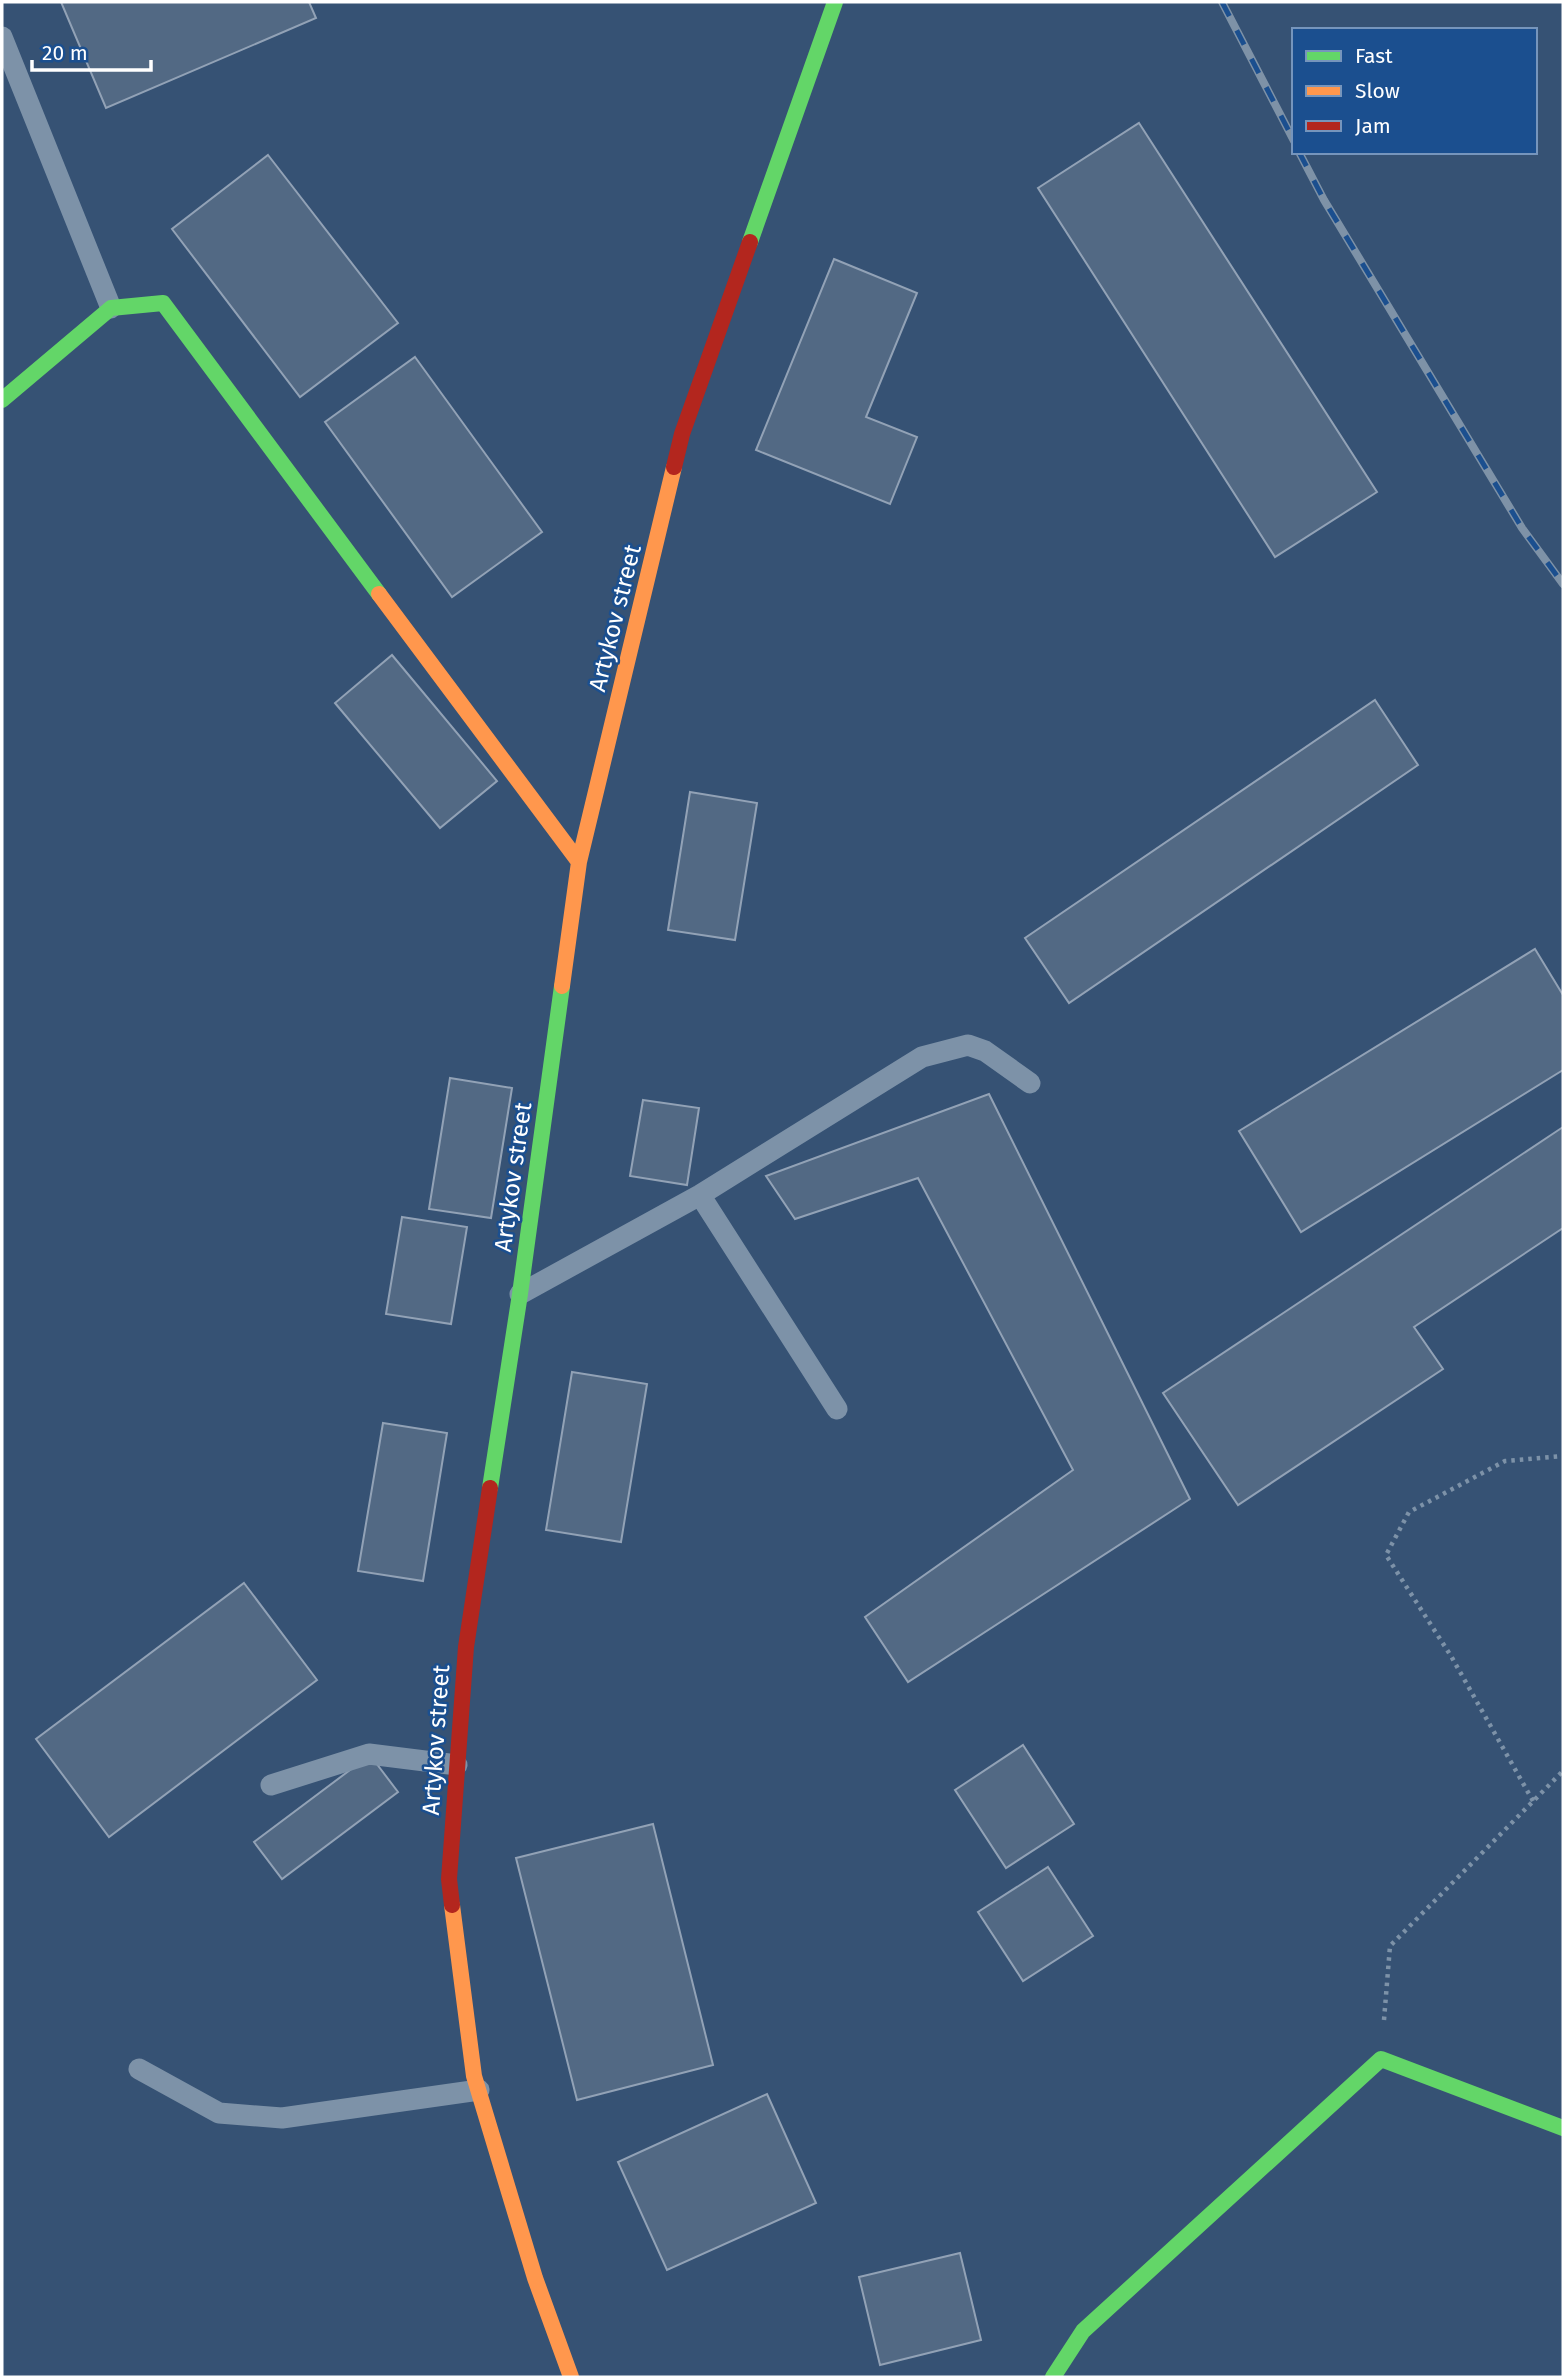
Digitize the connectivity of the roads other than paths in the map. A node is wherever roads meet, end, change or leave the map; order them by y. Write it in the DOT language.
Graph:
graph roads {
  1 [pos="835,2"];
  2 [pos="2,37"];
  3 [pos="111,308"];
  4 [pos="2,400"];
  5 [pos="579,863"];
  6 [pos="1030,1083"];
  7 [pos="700,1195"];
  8 [pos="520,1294"];
  9 [pos="837,1409"];
  10 [pos="457,1765"];
  11 [pos="271,1785"];
  12 [pos="139,2069"];
  13 [pos="479,2090"];
  14 [pos="1563,2128"];
  15 [pos="571,2377"];
  16 [pos="1053,2377"];
  1 -- 5 [label="main road, Artykov street"];
  2 -- 3 [label="lane"];
  3 -- 4 [label="main road"];
  3 -- 5 [label="main road"];
  5 -- 8 [label="main road, Artykov street"];
  6 -- 7 [label="lane"];
  7 -- 8 [label="lane"];
  7 -- 9 [label="lane"];
  8 -- 10 [label="main road, Artykov street"];
  10 -- 11 [label="lane"];
  10 -- 13 [label="main road, Artykov street"];
  12 -- 13 [label="lane"];
  13 -- 15 [label="main road, Artykov street"];
  14 -- 16 [label="main road"];
}
